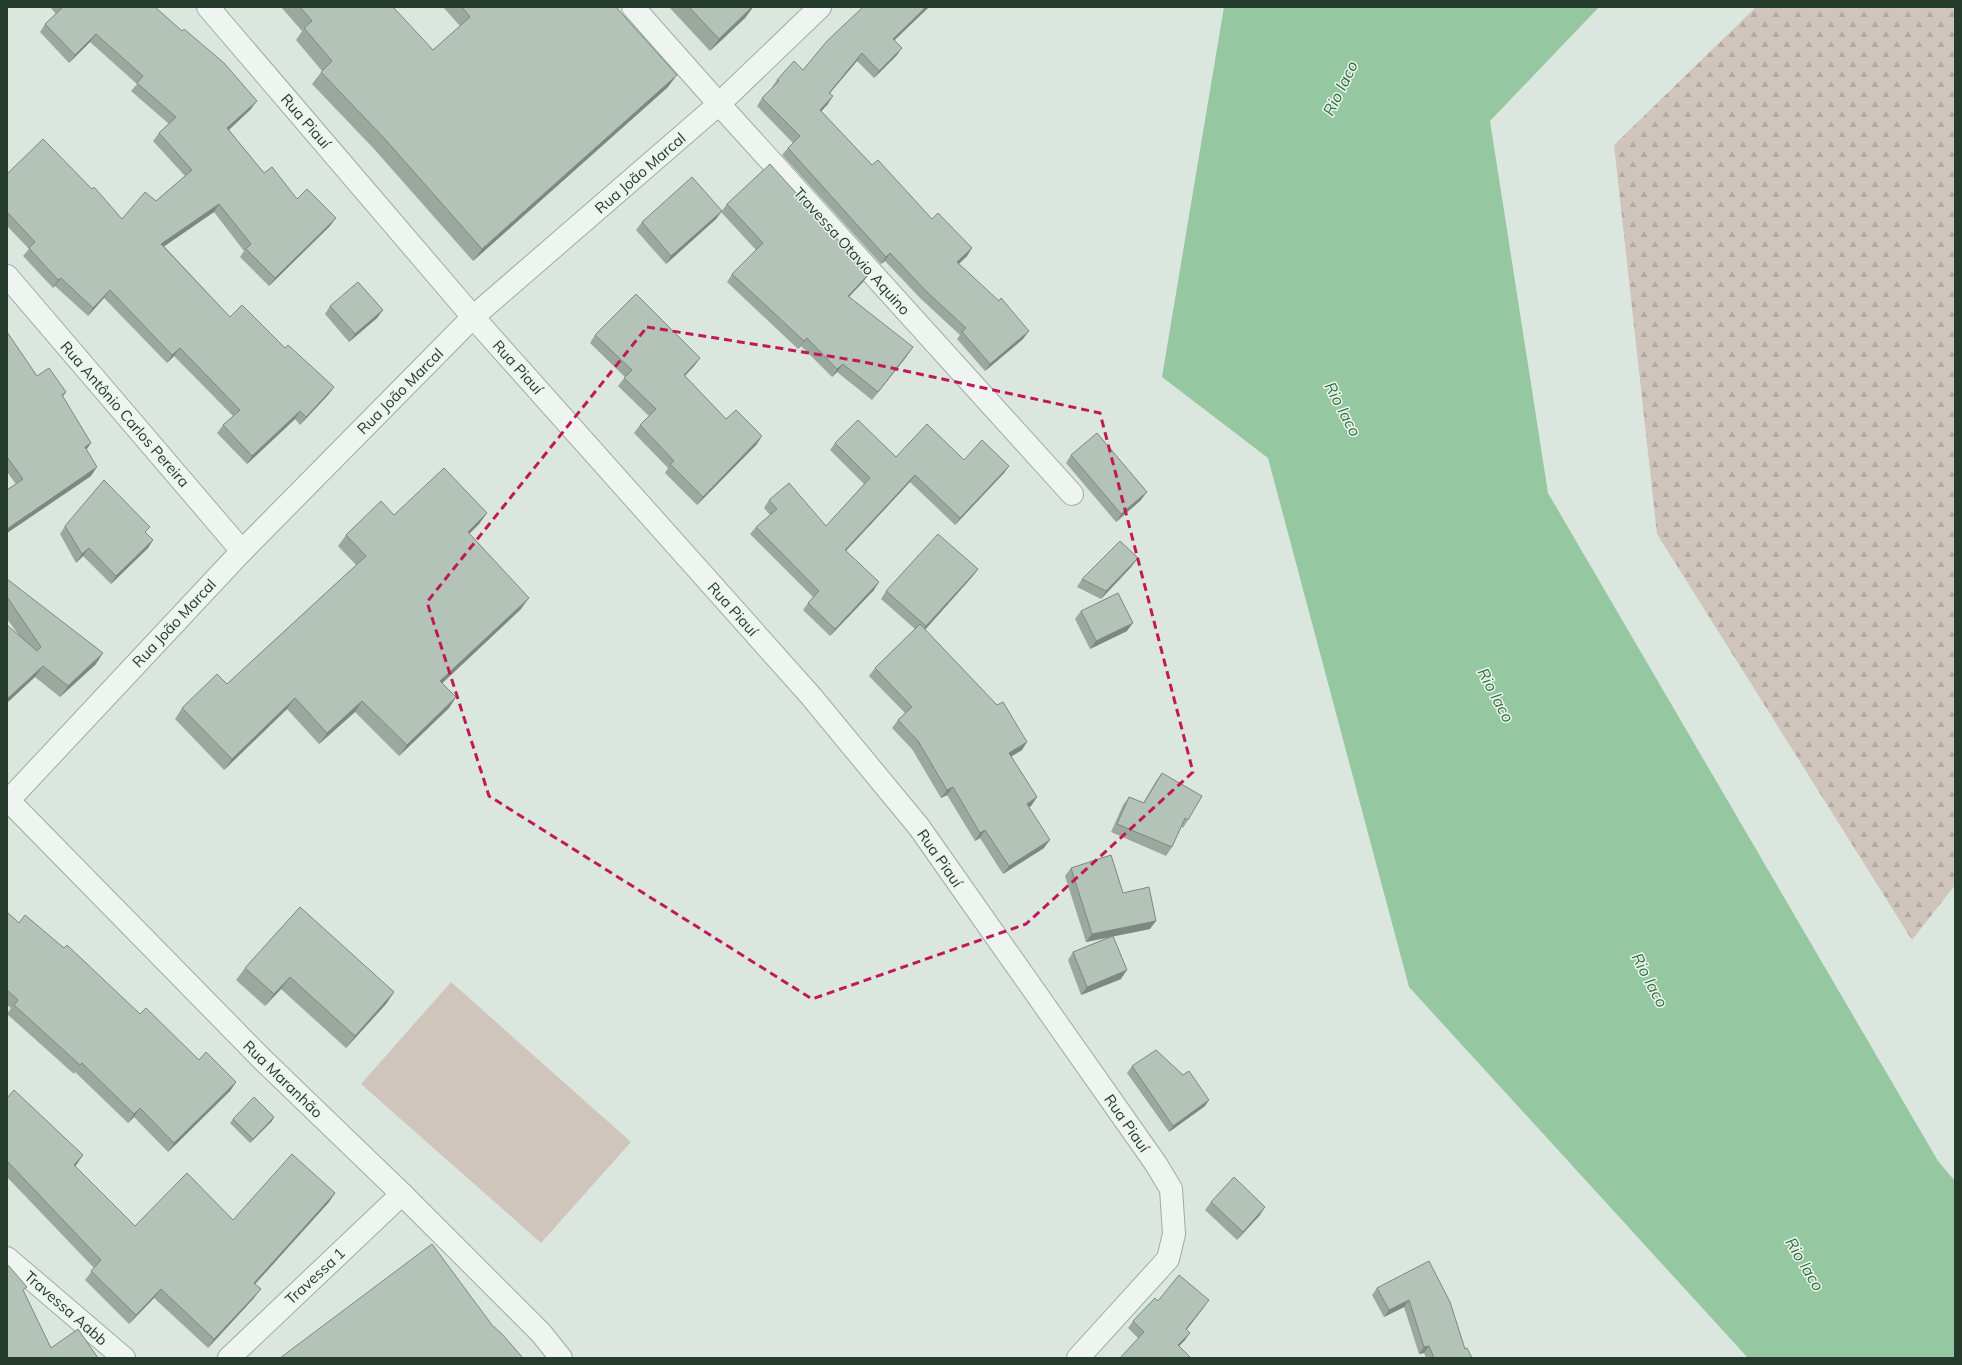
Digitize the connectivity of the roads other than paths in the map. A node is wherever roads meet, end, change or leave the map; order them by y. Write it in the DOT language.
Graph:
graph roads {
  1 [pos="208,7"];
  2 [pos="633,7"];
  3 [pos="820,7"];
  4 [pos="719,104"];
  5 [pos="7,276"];
  6 [pos="473,317"];
  7 [pos="1072,494"];
  8 [pos="242,551"];
  9 [pos="8,800"];
  10 [pos="402,1194"];
  11 [pos="7,1258"];
  12 [pos="124,1358"];
  13 [pos="229,1358"];
  14 [pos="561,1358"];
  15 [pos="1078,1358"];
  1 -- 6 [label="street, Rua Piauí"];
  2 -- 4 [label="street, Travessa Otavio Aquino"];
  3 -- 4 [label="street, Rua João Marcal"];
  4 -- 6 [label="street, Rua João Marcal"];
  4 -- 7 [label="street, Travessa Otavio Aquino"];
  5 -- 8 [label="street, Rua Antônio Carlos Pereira"];
  6 -- 8 [label="street, Rua João Marcal"];
  6 -- 15 [label="street, Rua Piauí"];
  8 -- 9 [label="street, Rua João Marcal"];
  9 -- 10 [label="street, Rua Maranhão"];
  10 -- 13 [label="street, Travessa 1"];
  10 -- 14 [label="street, Rua Maranhão"];
  11 -- 12 [label="street, Travessa Aabb"];
}
